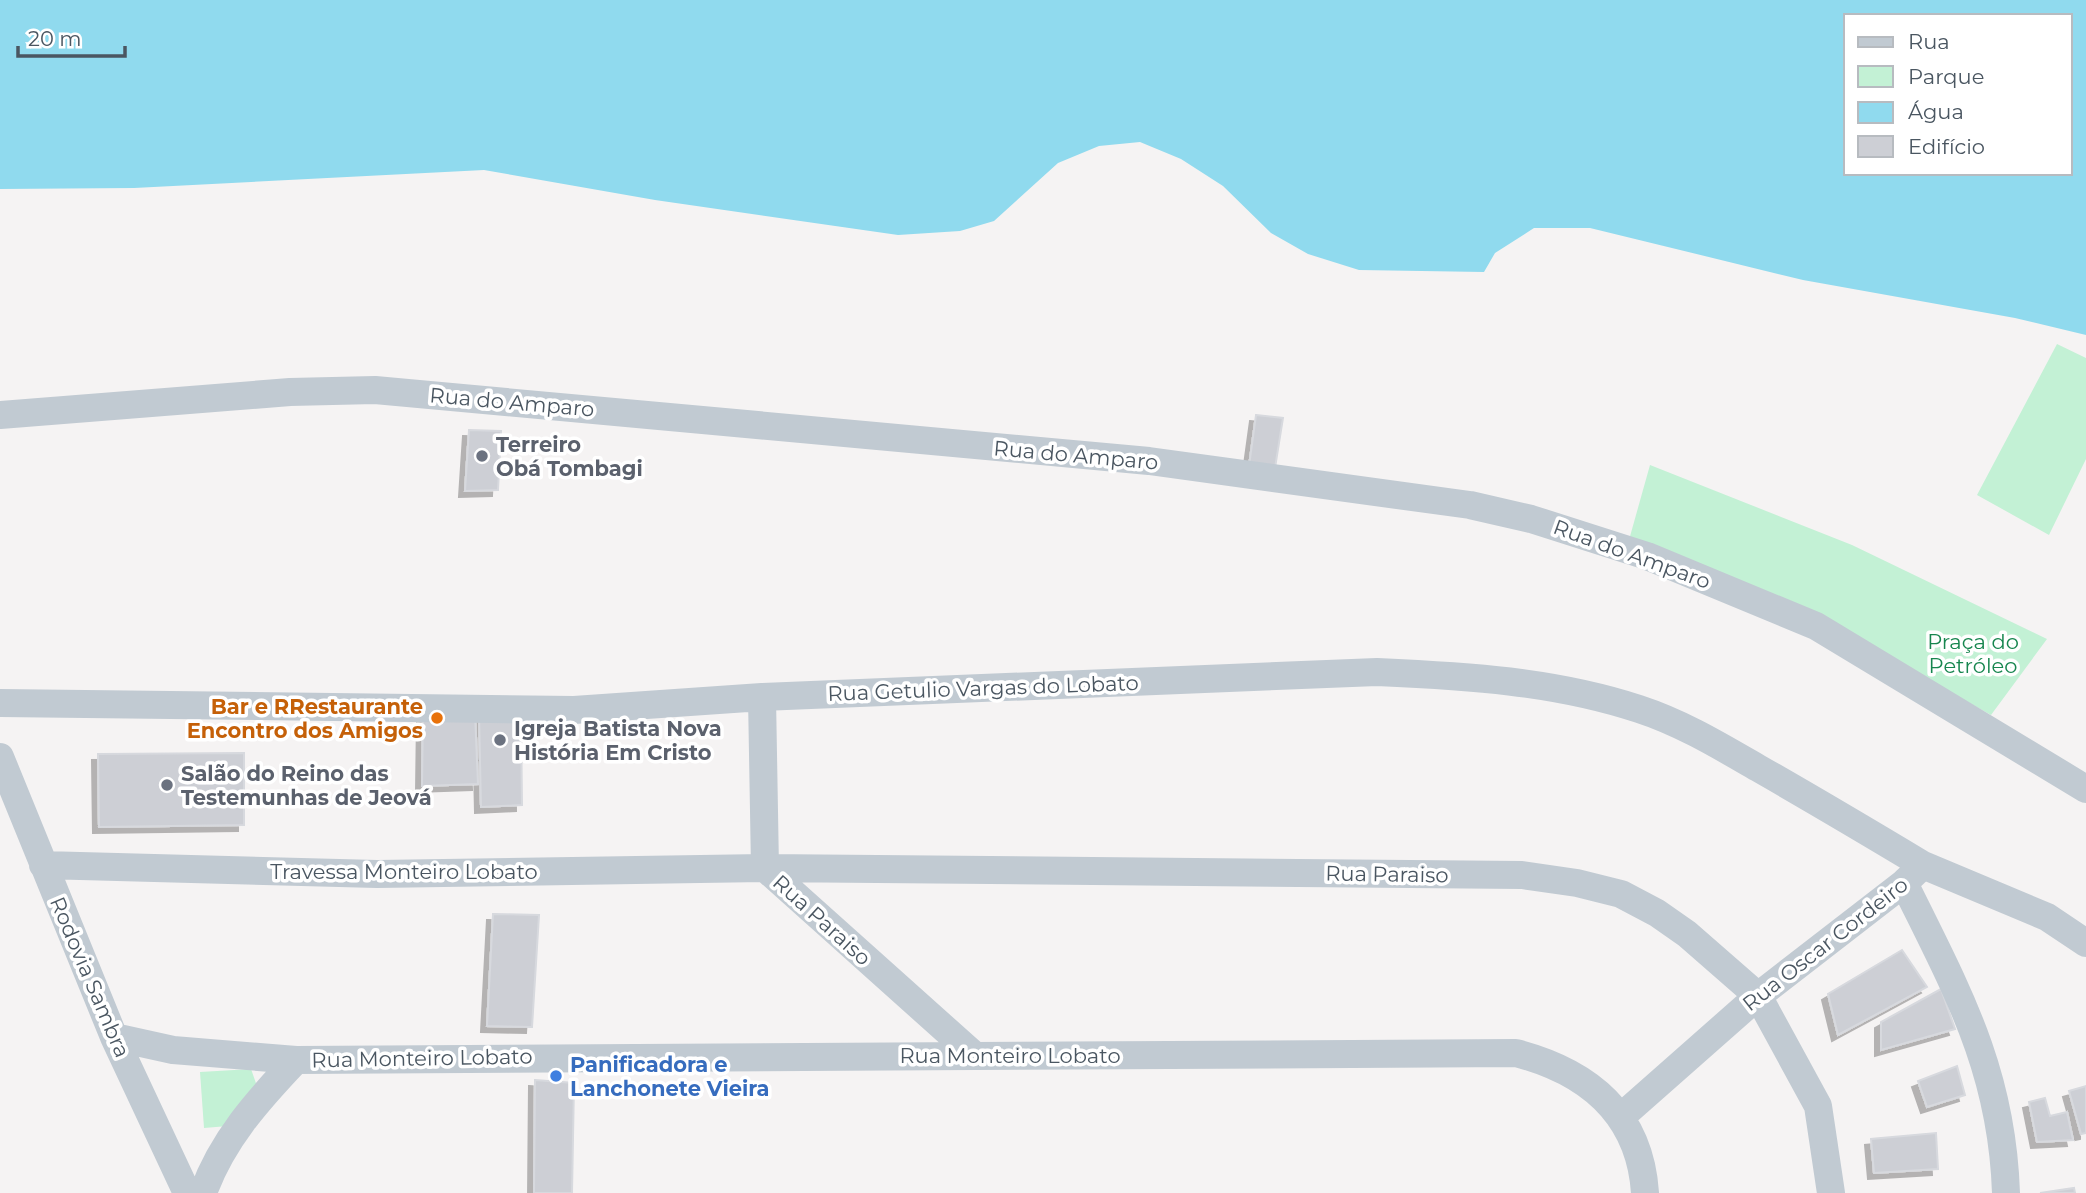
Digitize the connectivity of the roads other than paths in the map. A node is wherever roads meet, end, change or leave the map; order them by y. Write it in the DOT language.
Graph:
graph roads {
  1 [pos="0,415"];
  2 [pos="762,697"];
  3 [pos="0,703"];
  4 [pos="0,757"];
  5 [pos="2086,789"];
  6 [pos="8,795"];
  7 [pos="43,864"];
  8 [pos="765,868"];
  9 [pos="1914,874"];
  10 [pos="2086,943"];
  11 [pos="1758,996"];
  12 [pos="114,1037"];
  13 [pos="974,1055"];
  14 [pos="296,1060"];
  15 [pos="1622,1116"];
  16 [pos="187,1193"];
  17 [pos="203,1193"];
  18 [pos="1645,1193"];
  19 [pos="1832,1193"];
  20 [pos="2006,1193"];
  1 -- 5 [label="street, Rua do Amparo"];
  2 -- 3 [label="street, Rua Getulio Vargas do Lobato"];
  2 -- 8 [label="street, Rua Paraiso"];
  2 -- 9 [label="street, Rua Getulio Vargas do Lobato"];
  4 -- 6 [label="street, Rodovia Sambra"];
  6 -- 7 [label="street, Rodovia Sambra"];
  7 -- 8 [label="street, Travessa Monteiro Lobato"];
  7 -- 12 [label="street, Rodovia Sambra"];
  8 -- 11 [label="street, Rua Paraiso"];
  8 -- 13 [label="street, Rua Paraiso"];
  9 -- 10 [label="street, Rua Oscar Cordeiro"];
  9 -- 11 [label="street, Rua Oscar Cordeiro"];
  9 -- 20 [label="street"];
  11 -- 15 [label="street, Rua Oscar Cordeiro"];
  11 -- 19 [label="street, Rua Paraiso"];
  12 -- 14 [label="street, Rua Monteiro Lobato"];
  12 -- 16 [label="street, Rodovia Sambra"];
  13 -- 14 [label="street, Rua Monteiro Lobato"];
  13 -- 15 [label="street, Rua Monteiro Lobato"];
  14 -- 17 [label="street, Rua Monteiro Lobato"];
  15 -- 18 [label="street, Rua Monteiro Lobato"];
}
